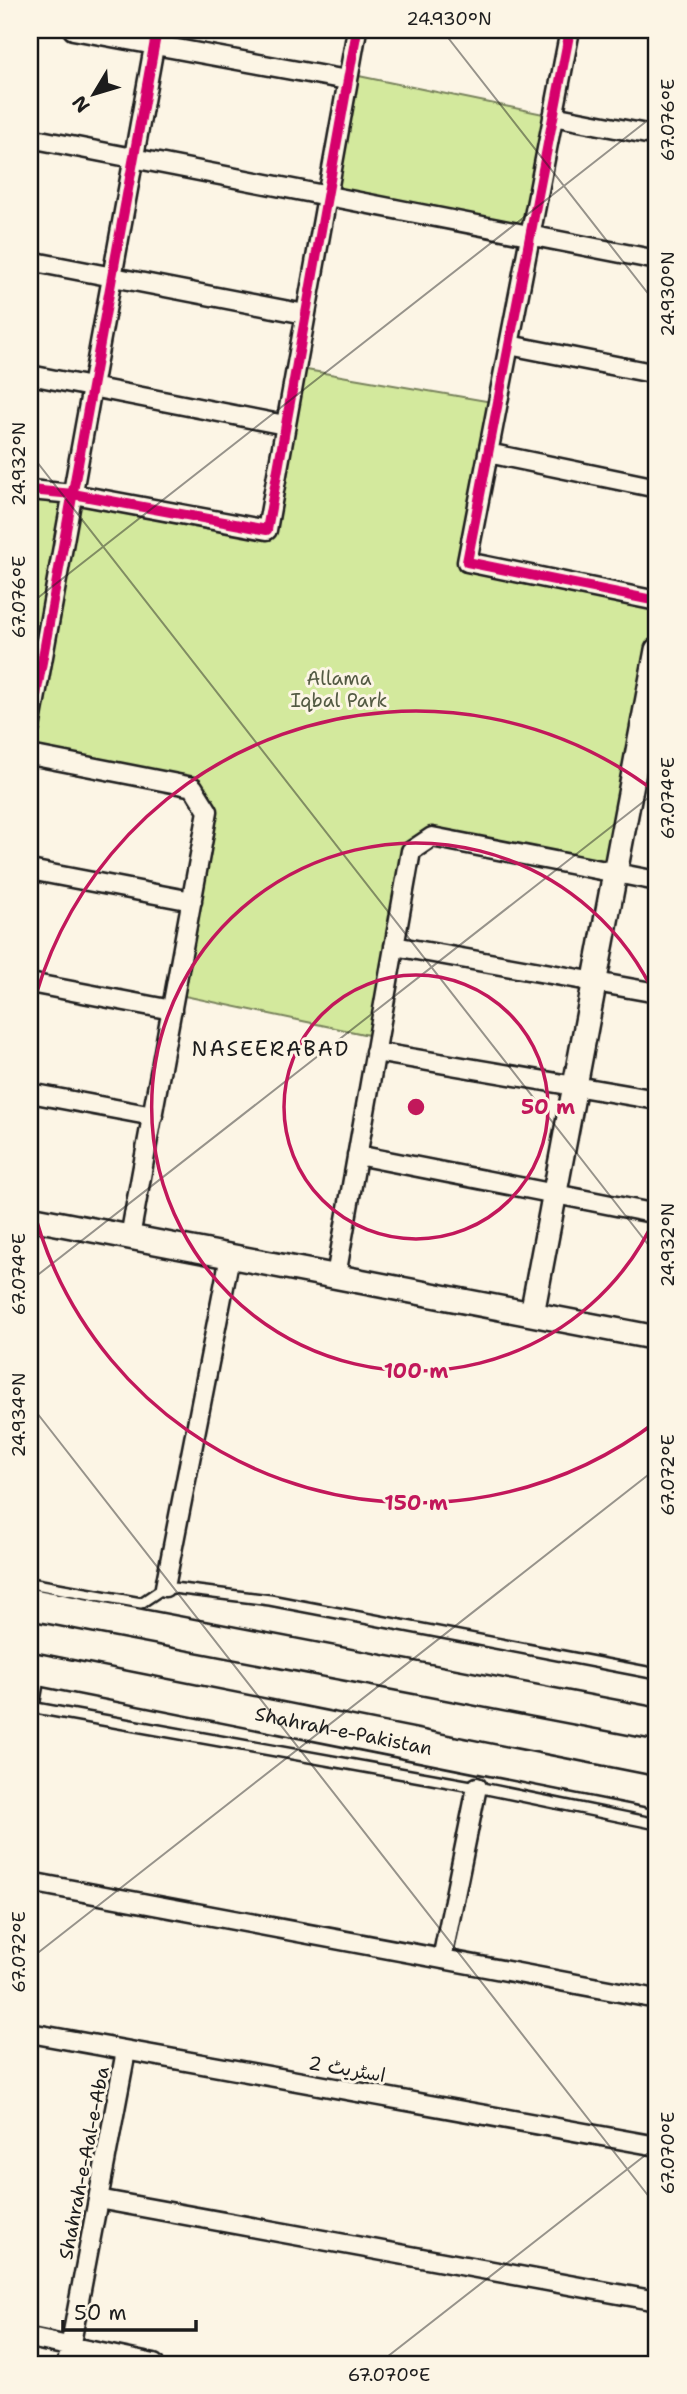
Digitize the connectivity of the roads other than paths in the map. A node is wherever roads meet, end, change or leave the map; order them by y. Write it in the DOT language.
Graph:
graph roads {
  1 [pos="73,30"];
  2 [pos="357,30"];
  3 [pos="570,30"];
  4 [pos="155,37"];
  5 [pos="347,80"];
  6 [pos="554,116"];
  7 [pos="657,136"];
  8 [pos="30,138"];
  9 [pos="133,158"];
  10 [pos="325,195"];
  11 [pos="530,235"];
  12 [pos="657,260"];
  13 [pos="30,261"];
  14 [pos="112,279"];
  15 [pos="304,314"];
  16 [pos="509,345"];
  17 [pos="657,374"];
  18 [pos="30,375"];
  19 [pos="92,386"];
  20 [pos="285,425"];
  21 [pos="488,453"];
  22 [pos="657,488"];
  23 [pos="30,490"];
  24 [pos="73,494"];
  25 [pos="657,601"];
  26 [pos="657,650"];
  27 [pos="653,698"];
  28 [pos="30,728"];
  29 [pos="30,755"];
  30 [pos="30,870"];
  31 [pos="615,873"];
  32 [pos="657,881"];
  33 [pos="192,901"];
  34 [pos="394,946"];
  35 [pos="594,982"];
  36 [pos="30,983"];
  37 [pos="657,993"];
  38 [pos="172,1010"];
  39 [pos="375,1052"];
  40 [pos="575,1084"];
  41 [pos="30,1093"];
  42 [pos="657,1100"];
  43 [pos="153,1116"];
  44 [pos="357,1156"];
  45 [pos="554,1194"];
  46 [pos="657,1214"];
  47 [pos="30,1218"];
  48 [pos="130,1237"];
  49 [pos="230,1256"];
  50 [pos="336,1276"];
  51 [pos="532,1314"];
  52 [pos="657,1338"];
  53 [pos="30,1583"];
  54 [pos="165,1587"];
  55 [pos="30,1604"];
  56 [pos="33,1668"];
  57 [pos="657,1674"];
  58 [pos="30,1705"];
  59 [pos="657,1724"];
  60 [pos="477,1787"];
  61 [pos="657,1793"];
  62 [pos="657,1825"];
  63 [pos="30,1882"];
  64 [pos="442,1959"];
  65 [pos="657,1999"];
  66 [pos="30,2033"];
  67 [pos="126,2051"];
  68 [pos="657,2146"];
  69 [pos="98,2199"];
  70 [pos="657,2301"];
  71 [pos="30,2338"];
  72 [pos="68,2356"];
  73 [pos="154,2364"];
  1 -- 4 [label="street"];
  2 -- 5 [label="street"];
  3 -- 6 [label="street"];
  4 -- 5 [label="street"];
  4 -- 9 [label="street"];
  5 -- 10 [label="street"];
  6 -- 7 [label="street"];
  6 -- 11 [label="street"];
  8 -- 9 [label="street"];
  9 -- 10 [label="street"];
  9 -- 14 [label="street"];
  10 -- 11 [label="street"];
  10 -- 15 [label="street"];
  11 -- 12 [label="street"];
  11 -- 16 [label="street"];
  13 -- 14 [label="street"];
  14 -- 15 [label="street"];
  14 -- 19 [label="street"];
  15 -- 20 [label="street"];
  16 -- 17 [label="street"];
  16 -- 21 [label="street"];
  18 -- 19 [label="street"];
  19 -- 20 [label="street"];
  19 -- 24 [label="street"];
  20 -- 24 [label="street"];
  21 -- 22 [label="street"];
  21 -- 25 [label="street"];
  23 -- 24 [label="street"];
  24 -- 28 [label="street"];
  26 -- 27 [label="street"];
  27 -- 31 [label="street"];
  29 -- 33 [label="street"];
  30 -- 33 [label="street"];
  31 -- 32 [label="street"];
  31 -- 34 [label="street"];
  31 -- 35 [label="street"];
  33 -- 38 [label="street"];
  34 -- 35 [label="street"];
  34 -- 39 [label="street"];
  35 -- 37 [label="street"];
  35 -- 40 [label="street"];
  36 -- 38 [label="street"];
  38 -- 43 [label="street"];
  39 -- 40 [label="street"];
  39 -- 44 [label="street"];
  40 -- 42 [label="street"];
  40 -- 45 [label="street"];
  41 -- 43 [label="street"];
  43 -- 48 [label="street"];
  44 -- 45 [label="street"];
  44 -- 50 [label="street"];
  45 -- 46 [label="street"];
  45 -- 51 [label="street"];
  47 -- 48 [label="street"];
  48 -- 49 [label="street"];
  49 -- 50 [label="street"];
  49 -- 54 [label="street"];
  50 -- 51 [label="street"];
  51 -- 52 [label="street"];
  53 -- 54 [label="lane"];
  54 -- 57 [label="lane"];
  55 -- 59 [label="highway"];
  56 -- 58 [label="street"];
  56 -- 61 [label="highway, Shahrah-e-Pakistan"];
  58 -- 60 [label="lane"];
  60 -- 62 [label="lane"];
  60 -- 64 [label="street"];
  63 -- 64 [label="street"];
  64 -- 65 [label="street"];
  66 -- 67 [label="street, اسٹریٹ 2"];
  67 -- 68 [label="street, اسٹریٹ 2"];
  67 -- 69 [label="street, Shahrah-e-Aal-e-Aba"];
  69 -- 70 [label="street"];
  69 -- 72 [label="street, Shahrah-e-Aal-e-Aba"];
  71 -- 72 [label="street"];
  72 -- 73 [label="street"];
}
